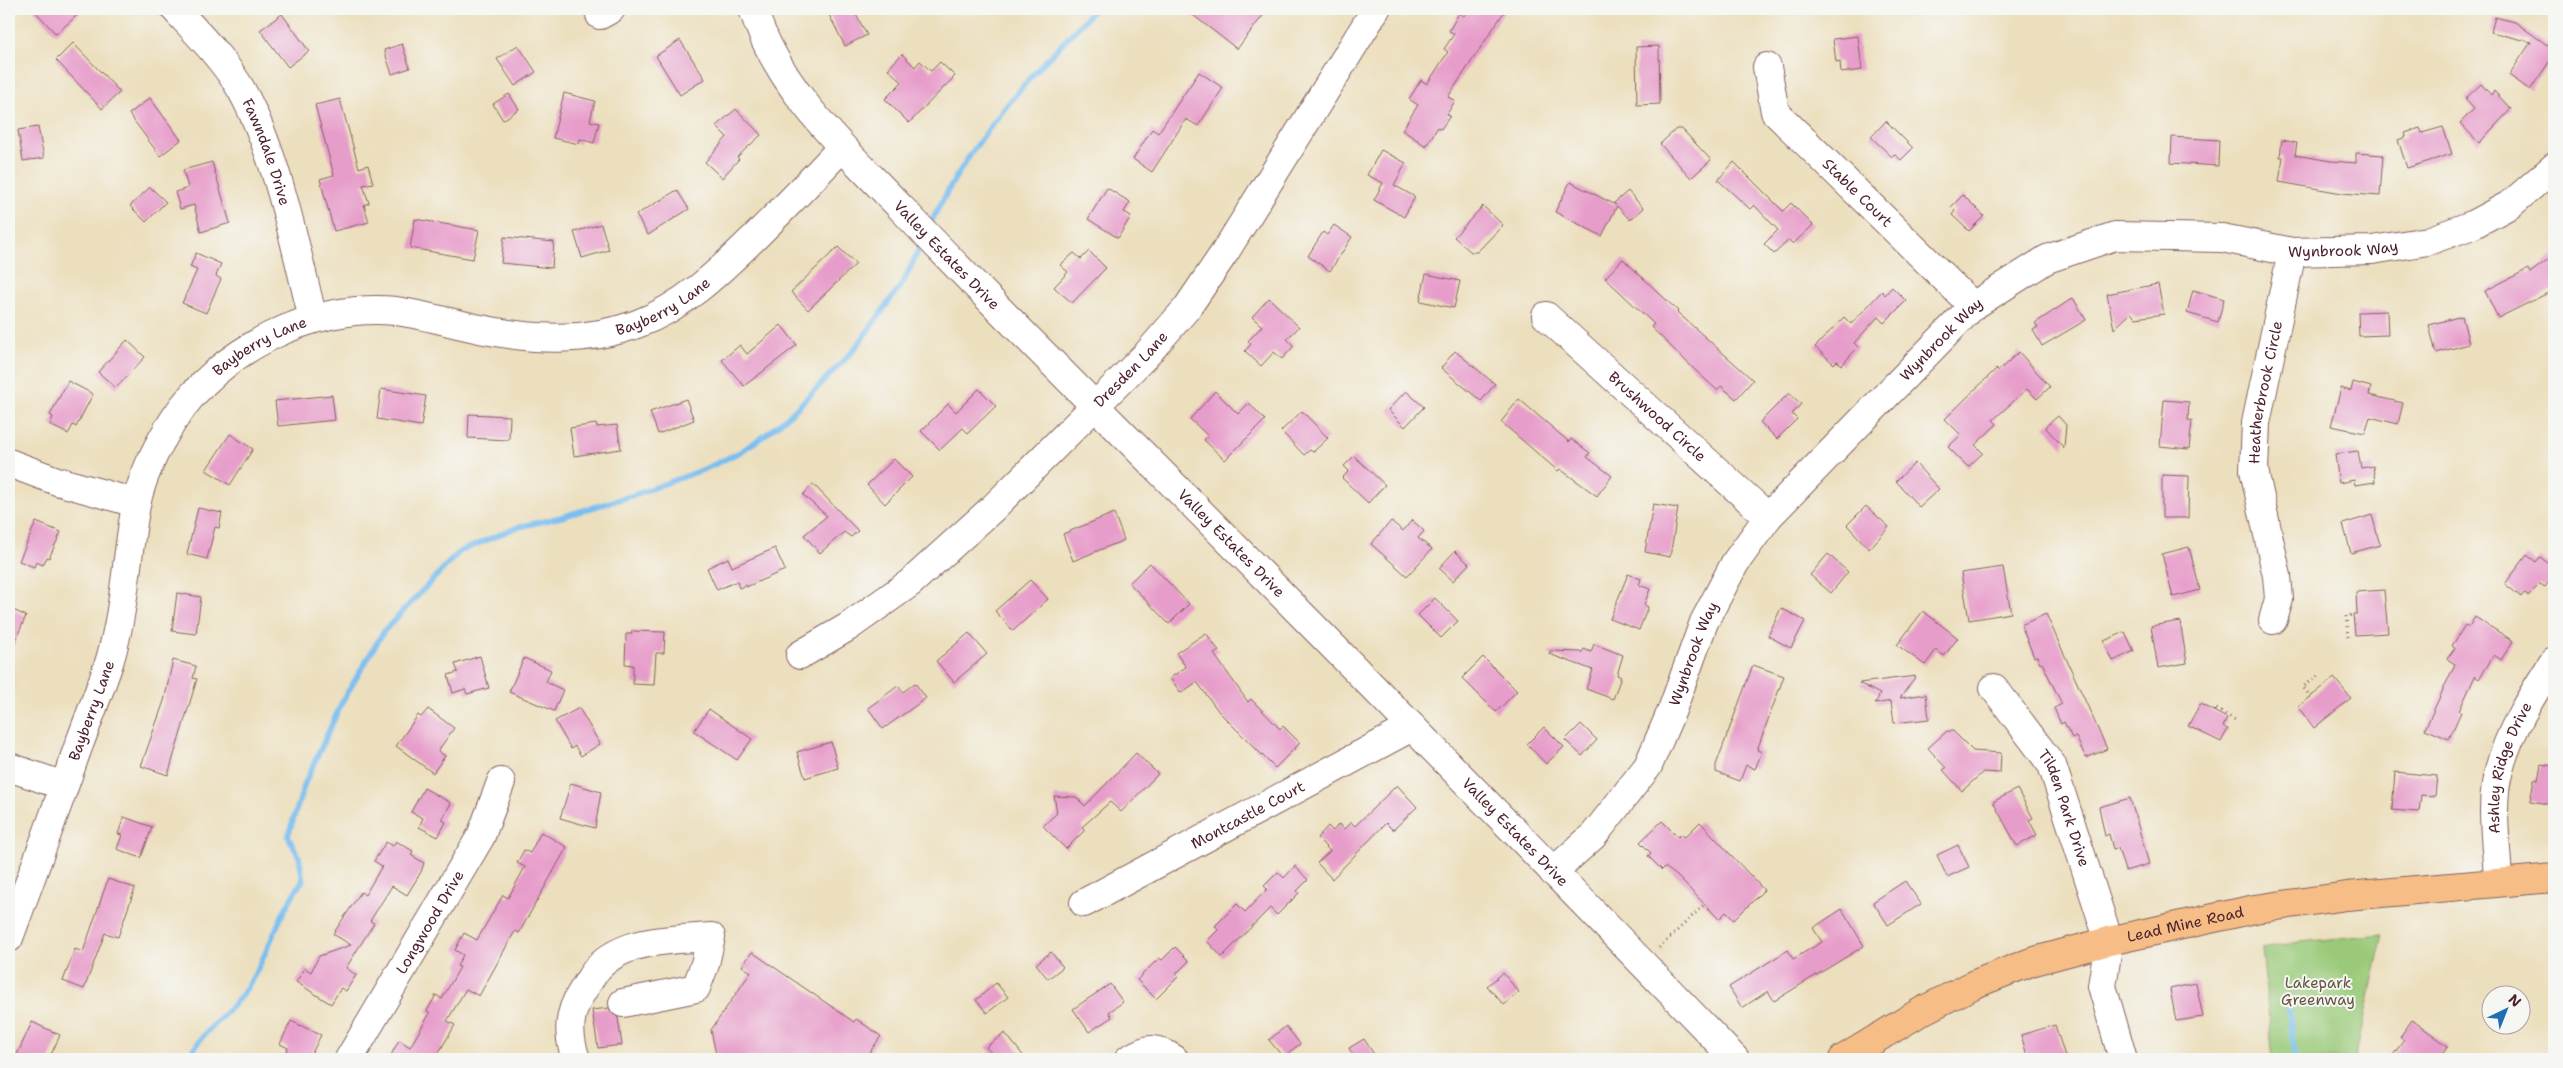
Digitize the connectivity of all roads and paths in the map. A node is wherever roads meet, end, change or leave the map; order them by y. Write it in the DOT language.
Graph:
graph roads {
  1 [pos="753,9"];
  2 [pos="1376,9"];
  3 [pos="180,10"];
  4 [pos="1766,67"];
  5 [pos="842,147"];
  6 [pos="2554,167"];
  7 [pos="2292,252"];
  8 [pos="1973,306"];
  9 [pos="1546,316"];
  10 [pos="313,319"];
  11 [pos="1096,407"];
  12 [pos="9,463"];
  13 [pos="136,503"];
  14 [pos="1768,517"];
  15 [pos="2353,616"];
  16 [pos="2274,620"];
  17 [pos="2348,637"];
  18 [pos="800,655"];
  19 [pos="2554,662"];
  20 [pos="2319,675"];
  21 [pos="1994,688"];
  22 [pos="2311,697"];
  23 [pos="2214,711"];
  24 [pos="2235,720"];
  25 [pos="1412,727"];
  26 [pos="9,767"];
  27 [pos="501,782"];
  28 [pos="64,786"];
  29 [pos="1553,872"];
  30 [pos="2554,878"];
  31 [pos="2498,881"];
  32 [pos="1084,903"];
  33 [pos="1704,904"];
  34 [pos="9,938"];
  35 [pos="2109,941"];
  36 [pos="1659,948"];
  37 [pos="623,1003"];
  38 [pos="350,1059"];
  39 [pos="576,1059"];
  40 [pos="1129,1059"];
  41 [pos="1174,1059"];
  42 [pos="1736,1059"];
  43 [pos="1843,1059"];
  44 [pos="2123,1059"];
  1 -- 5 [label="street, Valley Estates Drive"];
  2 -- 11 [label="street, Dresden Lane"];
  3 -- 10 [label="street, Fawndale Drive"];
  4 -- 8 [label="street, Stable Court"];
  5 -- 10 [label="street, Bayberry Lane"];
  5 -- 11 [label="street, Valley Estates Drive"];
  6 -- 7 [label="street, Wynbrook Way"];
  7 -- 8 [label="street, Wynbrook Way"];
  7 -- 16 [label="street, Heatherbrook Circle"];
  8 -- 14 [label="street, Wynbrook Way"];
  9 -- 14 [label="street, Brushwood Circle"];
  10 -- 13 [label="street, Bayberry Lane"];
  11 -- 18 [label="street, Dresden Lane"];
  11 -- 25 [label="street, Valley Estates Drive"];
  12 -- 13 [label="street"];
  13 -- 28 [label="street, Bayberry Lane"];
  14 -- 29 [label="street, Wynbrook Way"];
  15 -- 17 [label="path"];
  19 -- 31 [label="street, Ashley Ridge Drive"];
  20 -- 22 [label="path"];
  21 -- 35 [label="street, Tilden Park Drive"];
  23 -- 24 [label="path"];
  25 -- 29 [label="street, Valley Estates Drive"];
  25 -- 32 [label="street, Montcastle Court"];
  26 -- 28 [label="street"];
  27 -- 38 [label="street, Longwood Drive"];
  28 -- 34 [label="street, Bayberry Lane"];
  29 -- 42 [label="street, Valley Estates Drive"];
  30 -- 31 [label="main road, Lead Mine Road"];
  31 -- 35 [label="main road, Lead Mine Road"];
  33 -- 36 [label="path"];
  35 -- 43 [label="main road, Lead Mine Road"];
  35 -- 44 [label="street"];
  37 -- 39 [label="street"];
  40 -- 41 [label="street"];
}
